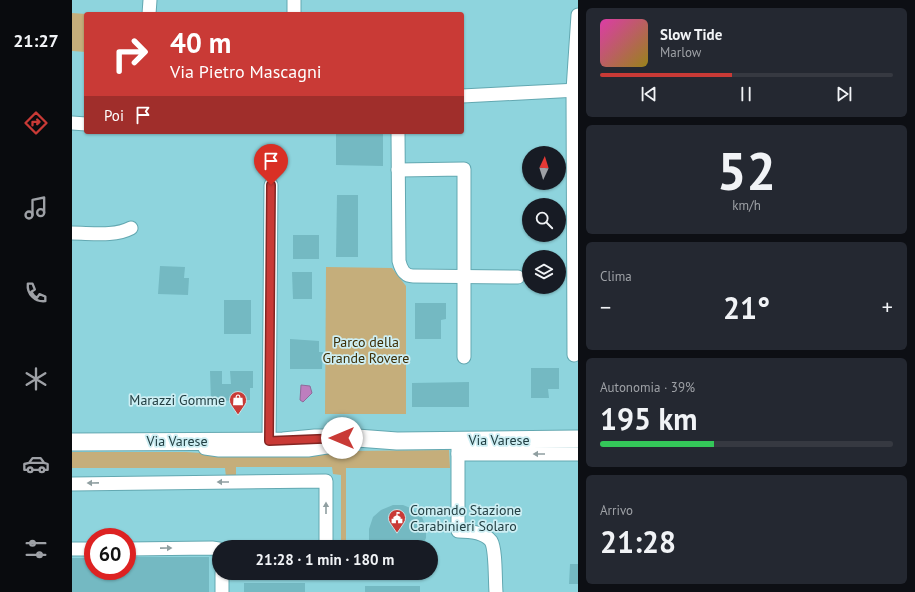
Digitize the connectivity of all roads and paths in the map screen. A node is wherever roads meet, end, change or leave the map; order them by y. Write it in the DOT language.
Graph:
graph roads {
  1 [pos="150,0"];
  2 [pos="294,0"];
  3 [pos="149,12"];
  4 [pos="294,12"];
  5 [pos="578,15"];
  6 [pos="576,90"];
  7 [pos="464,96"];
  8 [pos="72,123"];
  9 [pos="84,124"];
  10 [pos="398,134"];
  11 [pos="398,170"];
  12 [pos="271,185"];
  13 [pos="131,228"];
  14 [pos="72,233"];
  15 [pos="464,276"];
  16 [pos="576,276"];
  17 [pos="518,277"];
  18 [pos="574,355"];
  19 [pos="464,357"];
  20 [pos="578,439"];
  21 [pos="276,441"];
  22 [pos="397,441"];
  23 [pos="72,442"];
  24 [pos="182,442"];
  25 [pos="333,446"];
  26 [pos="458,447"];
  27 [pos="578,454"];
  28 [pos="72,484"];
  29 [pos="326,540"];
  30 [pos="212,548"];
  31 [pos="72,549"];
  32 [pos="84,549"];
  33 [pos="136,549"];
  34 [pos="222,580"];
  35 [pos="222,592"];
  36 [pos="496,592"];
  1 -- 3 [label="street"];
  2 -- 4 [label="street"];
  5 -- 6 [label="street"];
  6 -- 7 [label="street"];
  6 -- 16 [label="street"];
  8 -- 9 [label="street"];
  10 -- 11 [label="street"];
  11 -- 15 [label="street"];
  11 -- 15 [label="street"];
  12 -- 21 [label="street"];
  13 -- 14 [label="street"];
  15 -- 17 [label="street"];
  15 -- 19 [label="street"];
  16 -- 18 [label="street"];
  20 -- 26 [label="main road, Via Varese"];
  21 -- 22 [label="main road, Via Varese"];
  21 -- 24 [label="main road, Via Varese"];
  21 -- 25 [label="main road, Via Varese"];
  22 -- 25 [label="main road, Via Varese"];
  22 -- 26 [label="main road, Via Varese"];
  23 -- 24 [label="main road, Via Varese"];
  24 -- 25 [label="street"];
  27 -- 26 [label="street, one-way"];
  26 -- 36 [label="street"];
  29 -- 28 [label="street, one-way"];
  33 -- 30 [label="street, one-way"];
  31 -- 32 [label="street"];
  34 -- 35 [label="street"];
}
